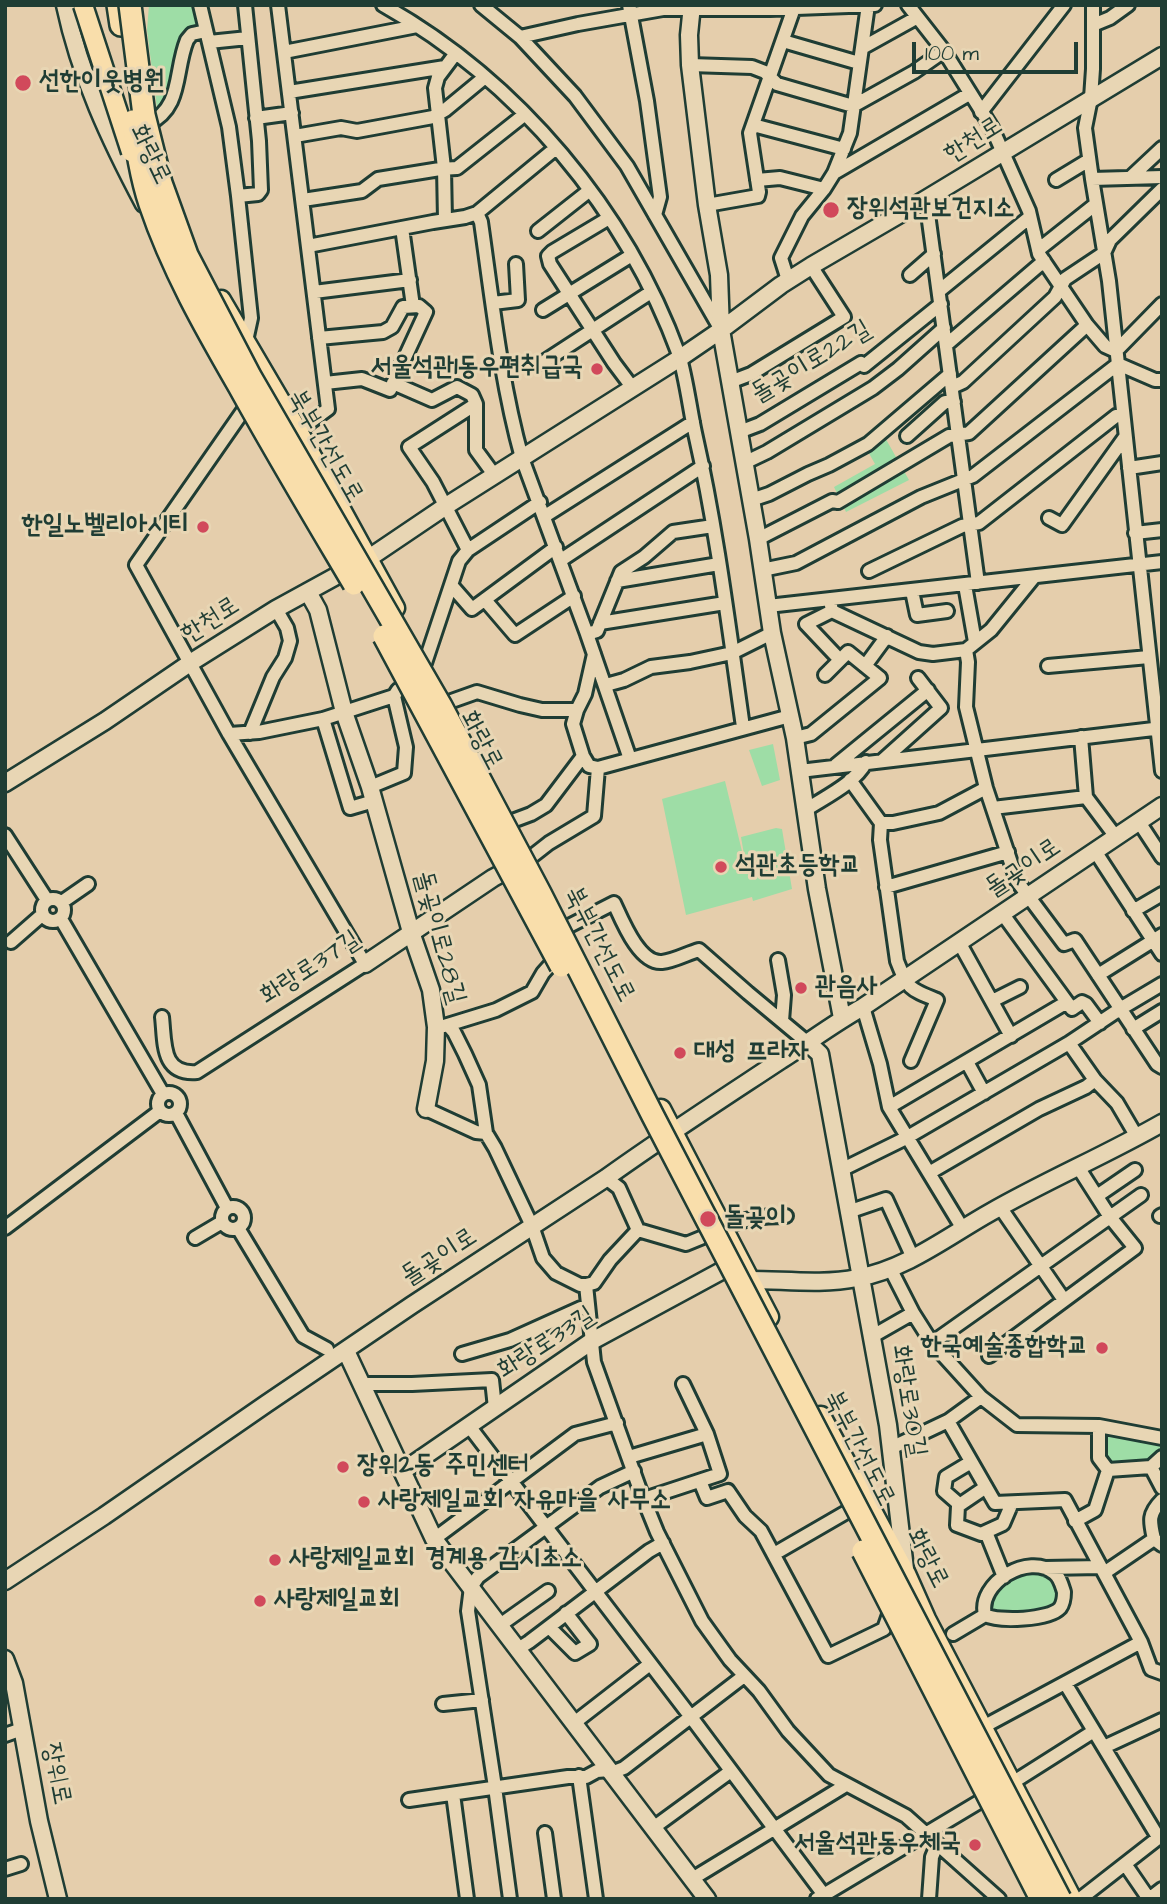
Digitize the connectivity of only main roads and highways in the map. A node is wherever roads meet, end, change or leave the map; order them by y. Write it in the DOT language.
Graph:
graph roads {
  1 [pos="83,5"];
  2 [pos="94,5"];
  3 [pos="118,5"];
  4 [pos="133,11"];
  5 [pos="135,152"];
  6 [pos="419,667"];
  7 [pos="522,863"];
  8 [pos="665,1136"];
  9 [pos="716,1232"];
  10 [pos="918,1623"];
  11 [pos="1041,1899"];
  12 [pos="1052,1899"];
  13 [pos="1060,1899"];
  14 [pos="1072,1899"];
  1 -- 5 [label="main road, 화랑로, bridge"];
  2 -- 5 [label="main road, 화랑로, bridge"];
  3 -- 11 [label="highway, 북부간선도로, bridge"];
  4 -- 13 [label="highway, 북부간선도로, bridge"];
  5 -- 6 [label="main road, 화랑로"];
  5 -- 6 [label="main road, 화랑로"];
  6 -- 7 [label="main road, 화랑로"];
  6 -- 7 [label="main road, 화랑로"];
  7 -- 8 [label="main road, 화랑로"];
  7 -- 8 [label="main road, 화랑로"];
  8 -- 9 [label="main road, 화랑로"];
  9 -- 10 [label="main road, 화랑로"];
  9 -- 10 [label="main road, 화랑로"];
  10 -- 12 [label="main road, 화랑로"];
  10 -- 14 [label="main road, 화랑로"];
}
